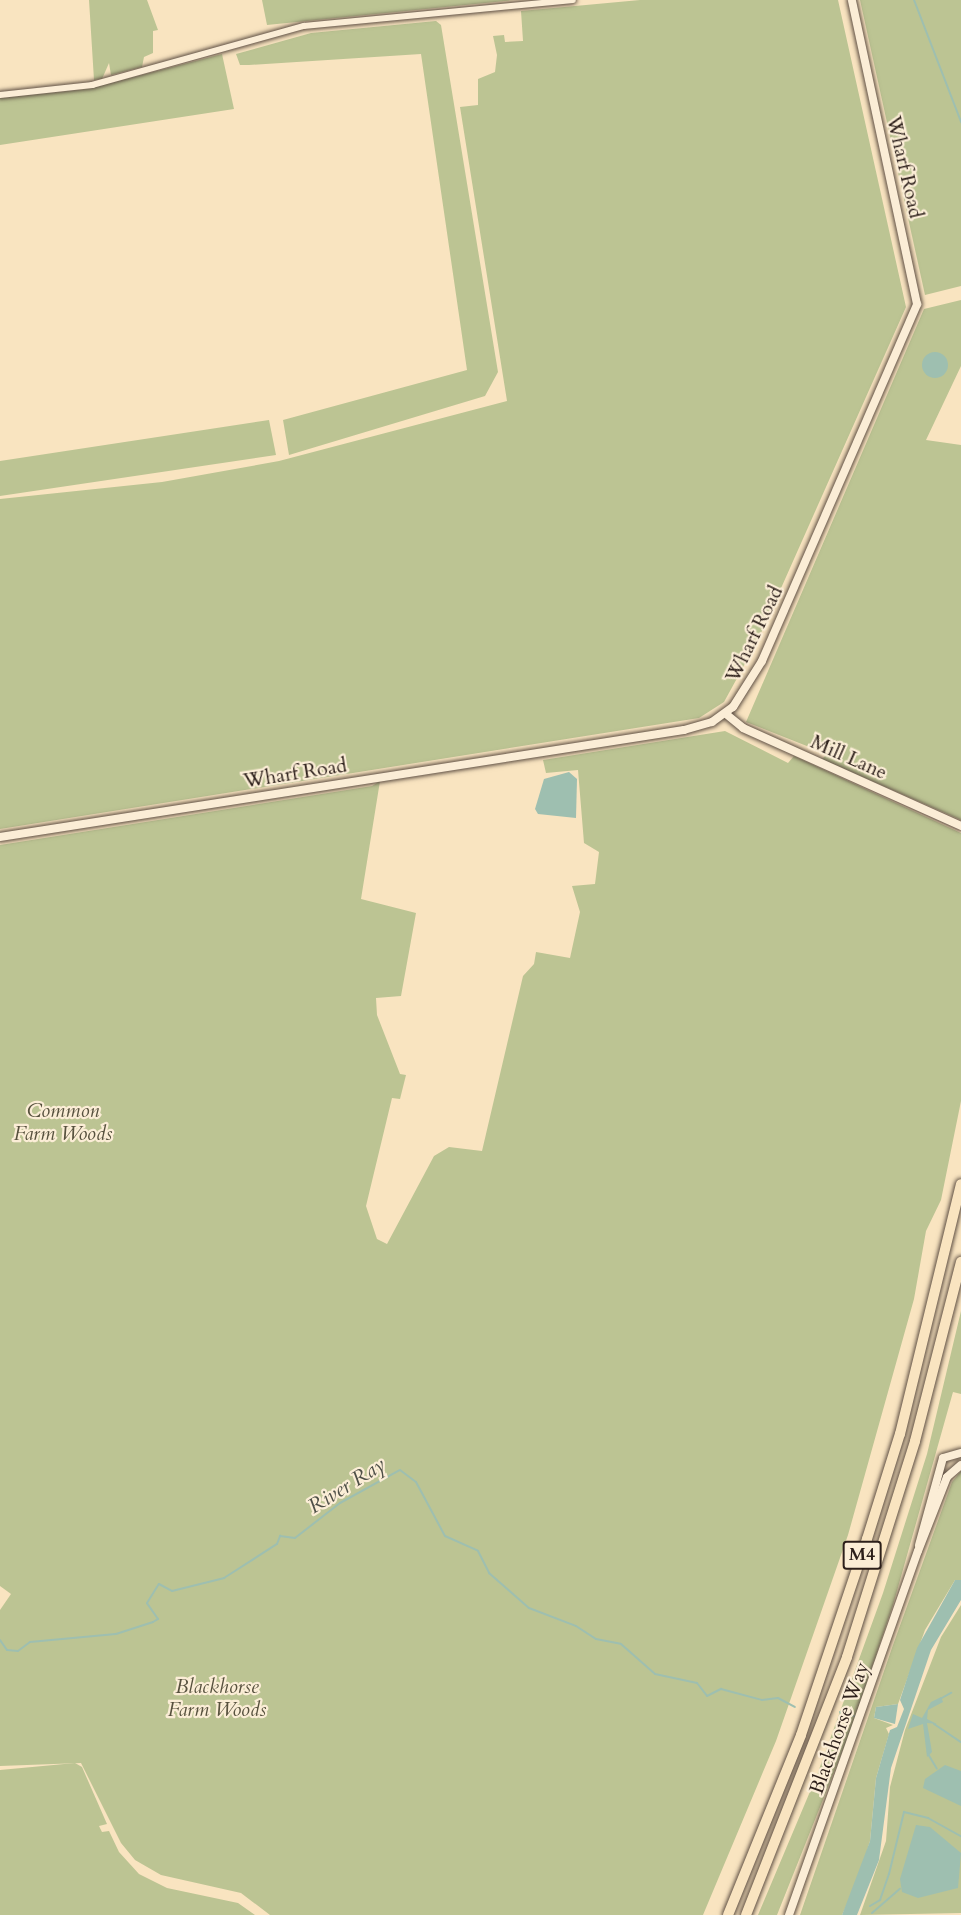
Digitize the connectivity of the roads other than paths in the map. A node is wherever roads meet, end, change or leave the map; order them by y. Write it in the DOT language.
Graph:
graph roads {
  1 [pos="573,0"];
  2 [pos="852,0"];
  3 [pos="0,95"];
  4 [pos="726,714"];
  5 [pos="961,826"];
  6 [pos="0,837"];
  7 [pos="961,1184"];
  8 [pos="961,1262"];
  9 [pos="961,1453"];
  10 [pos="961,1465"];
  11 [pos="918,1551"];
  12 [pos="728,1915"];
  13 [pos="746,1915"];
  14 [pos="789,1915"];
  1 -- 3 [label="street"];
  2 -- 4 [label="main road, Wharf Road"];
  4 -- 5 [label="street, Mill Lane"];
  4 -- 6 [label="main road, Wharf Road"];
  7 -- 12 [label="highway, M4"];
  8 -- 13 [label="highway, M4"];
  9 -- 11 [label="main road, Blackhorse Way"];
  10 -- 11 [label="main road, Blackhorse Way"];
  11 -- 14 [label="main road, Blackhorse Way"];
}
